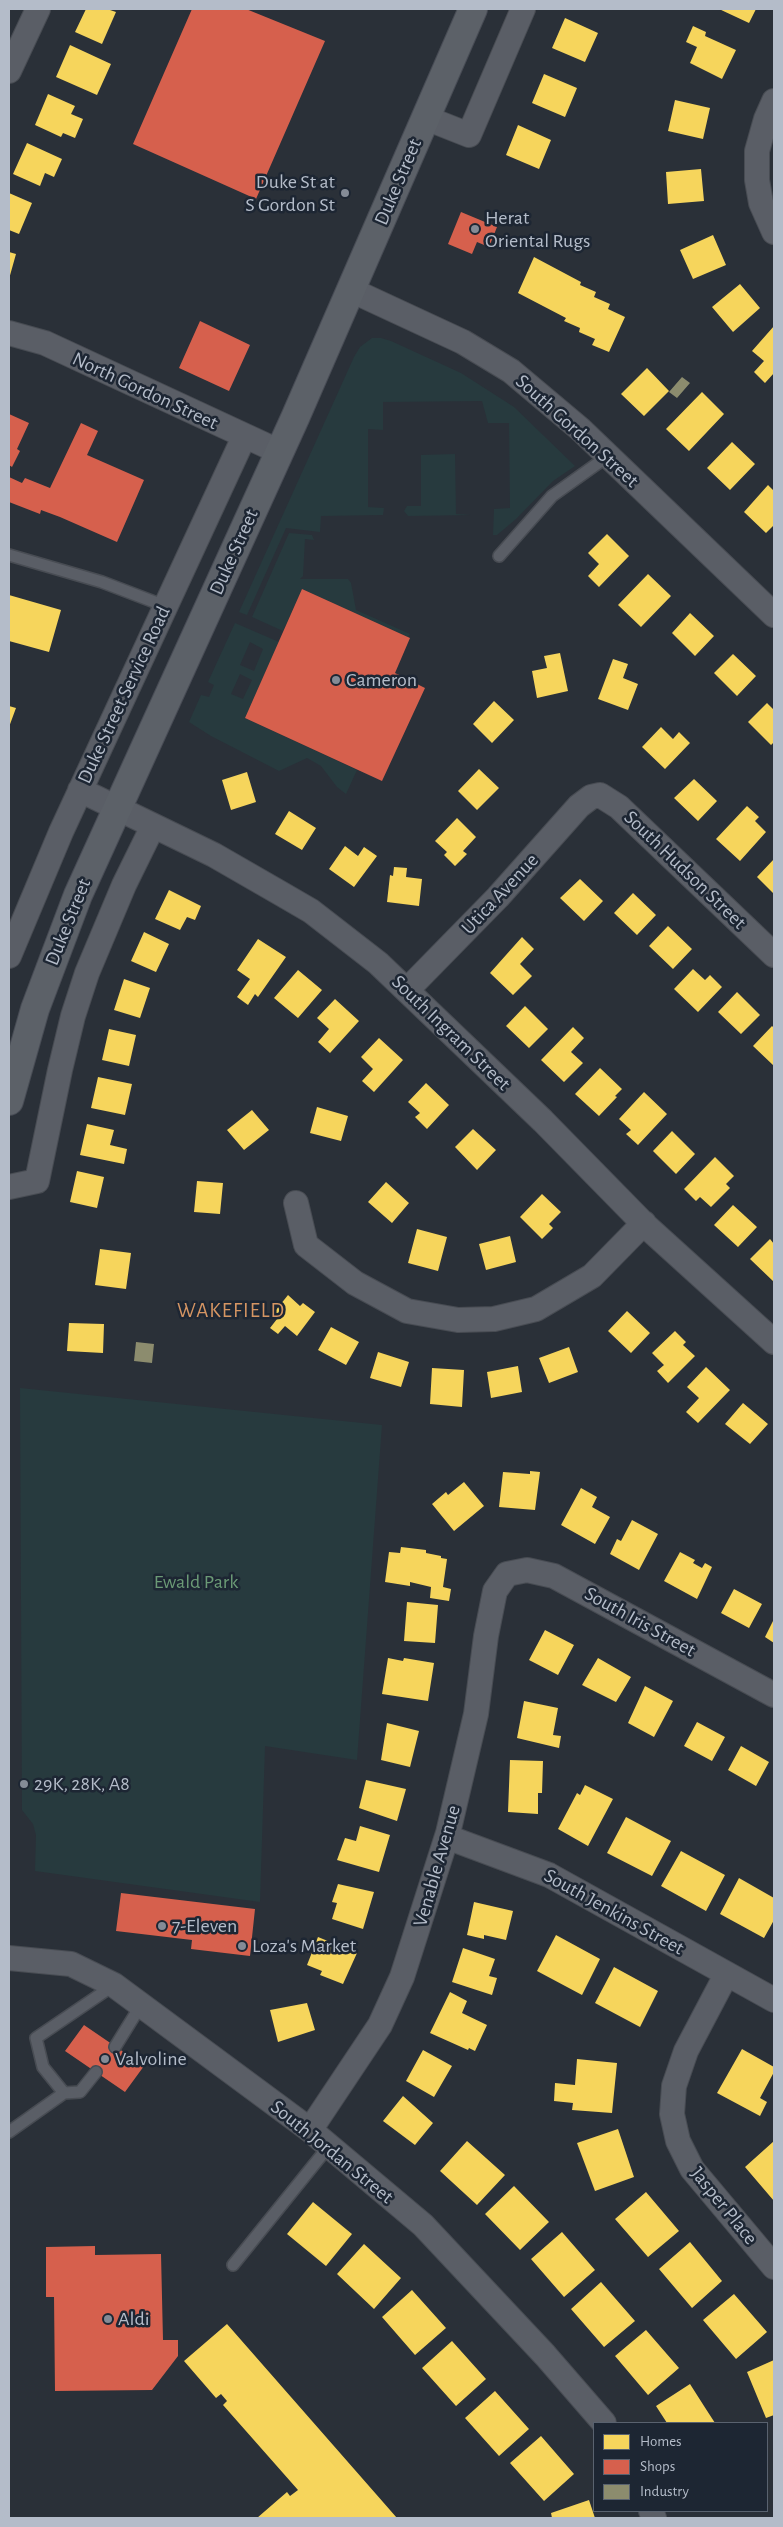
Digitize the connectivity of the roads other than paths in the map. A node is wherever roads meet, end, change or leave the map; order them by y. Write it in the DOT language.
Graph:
graph roads {
  1 [pos="38,9"];
  2 [pos="473,9"];
  3 [pos="523,9"];
  4 [pos="9,71"];
  5 [pos="774,101"];
  6 [pos="426,118"];
  7 [pos="774,232"];
  8 [pos="352,290"];
  9 [pos="9,333"];
  10 [pos="244,437"];
  11 [pos="280,452"];
  12 [pos="608,456"];
  13 [pos="9,555"];
  14 [pos="499,556"];
  15 [pos="165,606"];
  16 [pos="774,614"];
  17 [pos="80,790"];
  18 [pos="591,797"];
  19 [pos="118,809"];
  20 [pos="153,826"];
  21 [pos="774,955"];
  22 [pos="9,956"];
  23 [pos="407,990"];
  24 [pos="9,1101"];
  25 [pos="9,1187"];
  26 [pos="296,1203"];
  27 [pos="644,1223"];
  28 [pos="774,1342"];
  29 [pos="503,1581"];
  30 [pos="774,1695"];
  31 [pos="447,1837"];
  32 [pos="9,1958"];
  33 [pos="726,1975"];
  34 [pos="114,1985"];
  35 [pos="774,2000"];
  36 [pos="141,2005"];
  37 [pos="116,2047"];
  38 [pos="96,2072"];
  39 [pos="64,2093"];
  40 [pos="310,2130"];
  41 [pos="9,2132"];
  42 [pos="329,2146"];
  43 [pos="233,2265"];
  44 [pos="774,2267"];
  45 [pos="603,2422"];
  1 -- 4 [label="street"];
  2 -- 6 [label="main road, Duke Street"];
  3 -- 6 [label="street"];
  5 -- 7 [label="street"];
  6 -- 8 [label="main road, Duke Street"];
  8 -- 11 [label="main road, Duke Street"];
  8 -- 12 [label="street, South Gordon Street"];
  9 -- 10 [label="street, North Gordon Street"];
  10 -- 11 [label="street, North Gordon Street"];
  10 -- 15 [label="street, Duke Street Service Road"];
  11 -- 19 [label="main road, Duke Street"];
  12 -- 14 [label="lane"];
  12 -- 16 [label="street, South Gordon Street"];
  13 -- 15 [label="lane"];
  15 -- 17 [label="street, Duke Street Service Road"];
  17 -- 19 [label="street, South Ingram Street"];
  17 -- 22 [label="street, Duke Street Service Road"];
  18 -- 21 [label="street, South Hudson Street"];
  18 -- 23 [label="street, Utica Avenue"];
  19 -- 20 [label="street, South Ingram Street"];
  19 -- 24 [label="main road, Duke Street"];
  20 -- 23 [label="street, South Ingram Street"];
  20 -- 25 [label="street"];
  23 -- 27 [label="street, South Ingram Street"];
  26 -- 27 [label="street"];
  27 -- 28 [label="street, South Ingram Street"];
  29 -- 30 [label="street, South Iris Street"];
  29 -- 31 [label="street, Venable Avenue"];
  31 -- 33 [label="street, South Jenkins Street"];
  31 -- 40 [label="street, Venable Avenue"];
  32 -- 34 [label="street, South Jordan Street"];
  33 -- 35 [label="street, South Jenkins Street"];
  33 -- 44 [label="street, Jasper Place"];
  34 -- 36 [label="street, South Jordan Street"];
  34 -- 39 [label="lane"];
  36 -- 37 [label="lane"];
  36 -- 40 [label="street, South Jordan Street"];
  38 -- 39 [label="lane"];
  39 -- 41 [label="lane"];
  40 -- 42 [label="street, South Jordan Street"];
  42 -- 43 [label="lane"];
  42 -- 45 [label="street, South Jordan Street"];
}
